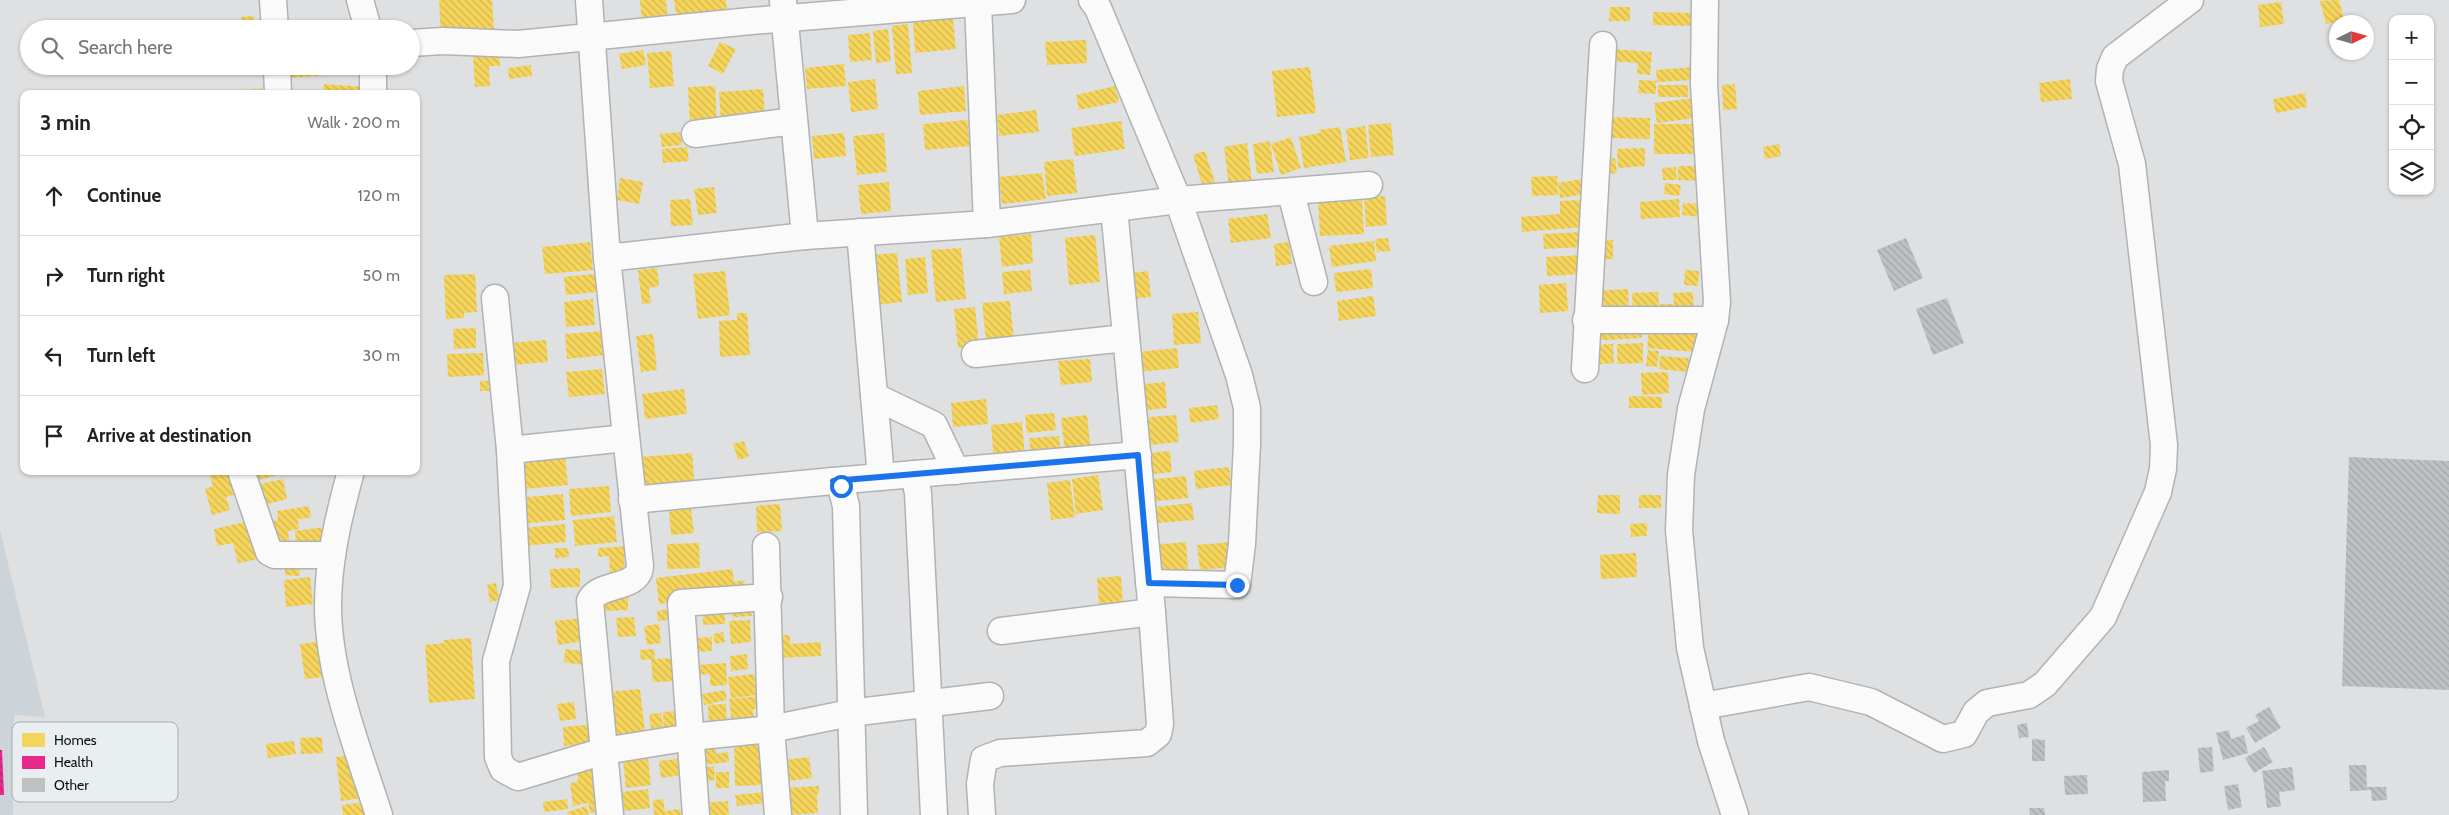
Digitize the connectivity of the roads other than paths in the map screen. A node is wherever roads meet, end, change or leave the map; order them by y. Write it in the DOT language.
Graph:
graph roads {
  1 [pos="273,0"];
  2 [pos="360,0"];
  3 [pos="589,0"];
  4 [pos="1012,0"];
  5 [pos="1092,0"];
  6 [pos="1705,0"];
  7 [pos="2190,0"];
  8 [pos="978,4"];
  9 [pos="784,9"];
  10 [pos="274,20"];
  11 [pos="366,20"];
  12 [pos="593,38"];
  13 [pos="420,42"];
  14 [pos="1603,45"];
  15 [pos="277,75"];
  16 [pos="373,75"];
  17 [pos="278,90"];
  18 [pos="373,90"];
  19 [pos="794,121"];
  20 [pos="695,134"];
  21 [pos="1369,185"];
  22 [pos="1291,193"];
  23 [pos="1199,198"];
  24 [pos="1114,208"];
  25 [pos="988,224"];
  26 [pos="860,232"];
  27 [pos="805,236"];
  28 [pos="607,258"];
  29 [pos="1314,282"];
  30 [pos="495,298"];
  31 [pos="1586,320"];
  32 [pos="1715,320"];
  33 [pos="1126,338"];
  34 [pos="976,354"];
  35 [pos="1585,369"];
  36 [pos="874,396"];
  37 [pos="626,438"];
  38 [pos="510,450"];
  39 [pos="1138,455"];
  40 [pos="956,471"];
  41 [pos="914,474"];
  42 [pos="243,475"];
  43 [pos="350,475"];
  44 [pos="881,477"];
  45 [pos="833,481"];
  46 [pos="632,500"];
  47 [pos="766,546"];
  48 [pos="332,555"];
  49 [pos="1149,583"];
  50 [pos="769,596"];
  51 [pos="1152,612"];
  52 [pos="1002,630"];
  53 [pos="990,696"];
  54 [pos="929,703"];
  55 [pos="1703,706"];
  56 [pos="850,713"];
  57 [pos="771,729"];
  58 [pos="690,737"];
  59 [pos="604,751"];
  60 [pos="379,815"];
  61 [pos="610,815"];
  62 [pos="696,815"];
  63 [pos="778,815"];
  64 [pos="854,815"];
  65 [pos="934,815"];
  66 [pos="982,815"];
  67 [pos="1735,815"];
  1 -- 10 [label="street"];
  2 -- 11 [label="street"];
  3 -- 12 [label="street"];
  4 -- 8 [label="street"];
  5 -- 23 [label="street"];
  6 -- 32 [label="street"];
  7 -- 55 [label="street"];
  8 -- 9 [label="street"];
  8 -- 25 [label="street"];
  9 -- 12 [label="street"];
  9 -- 19 [label="street"];
  12 -- 13 [label="street"];
  12 -- 28 [label="street"];
  14 -- 31 [label="street"];
  15 -- 17 [label="street"];
  16 -- 18 [label="street"];
  19 -- 20 [label="street"];
  19 -- 27 [label="street"];
  21 -- 22 [label="street"];
  22 -- 23 [label="street"];
  22 -- 29 [label="street"];
  23 -- 24 [label="street"];
  23 -- 49 [label="street"];
  24 -- 25 [label="street"];
  24 -- 33 [label="street"];
  25 -- 26 [label="street"];
  26 -- 27 [label="street"];
  26 -- 36 [label="street"];
  27 -- 28 [label="street"];
  28 -- 37 [label="street"];
  30 -- 38 [label="street"];
  31 -- 32 [label="street"];
  31 -- 35 [label="street"];
  32 -- 55 [label="street"];
  33 -- 34 [label="street"];
  33 -- 39 [label="street"];
  36 -- 40 [label="street"];
  36 -- 44 [label="street"];
  37 -- 38 [label="street"];
  37 -- 46 [label="street"];
  38 -- 59 [label="street"];
  39 -- 40 [label="street"];
  39 -- 49 [label="street"];
  40 -- 41 [label="street"];
  41 -- 44 [label="street"];
  41 -- 54 [label="street"];
  42 -- 48 [label="street"];
  43 -- 48 [label="street"];
  44 -- 45 [label="street"];
  45 -- 46 [label="street"];
  45 -- 56 [label="street"];
  46 -- 59 [label="street"];
  47 -- 50 [label="street"];
  48 -- 60 [label="street"];
  49 -- 51 [label="street"];
  50 -- 57 [label="street"];
  50 -- 58 [label="street"];
  51 -- 52 [label="street"];
  51 -- 66 [label="street"];
  53 -- 54 [label="street"];
  54 -- 56 [label="street"];
  54 -- 65 [label="street"];
  55 -- 67 [label="street"];
  56 -- 57 [label="street"];
  56 -- 64 [label="street"];
  57 -- 58 [label="street"];
  57 -- 63 [label="street"];
  58 -- 59 [label="street"];
  58 -- 62 [label="street"];
  59 -- 61 [label="street"];
}
